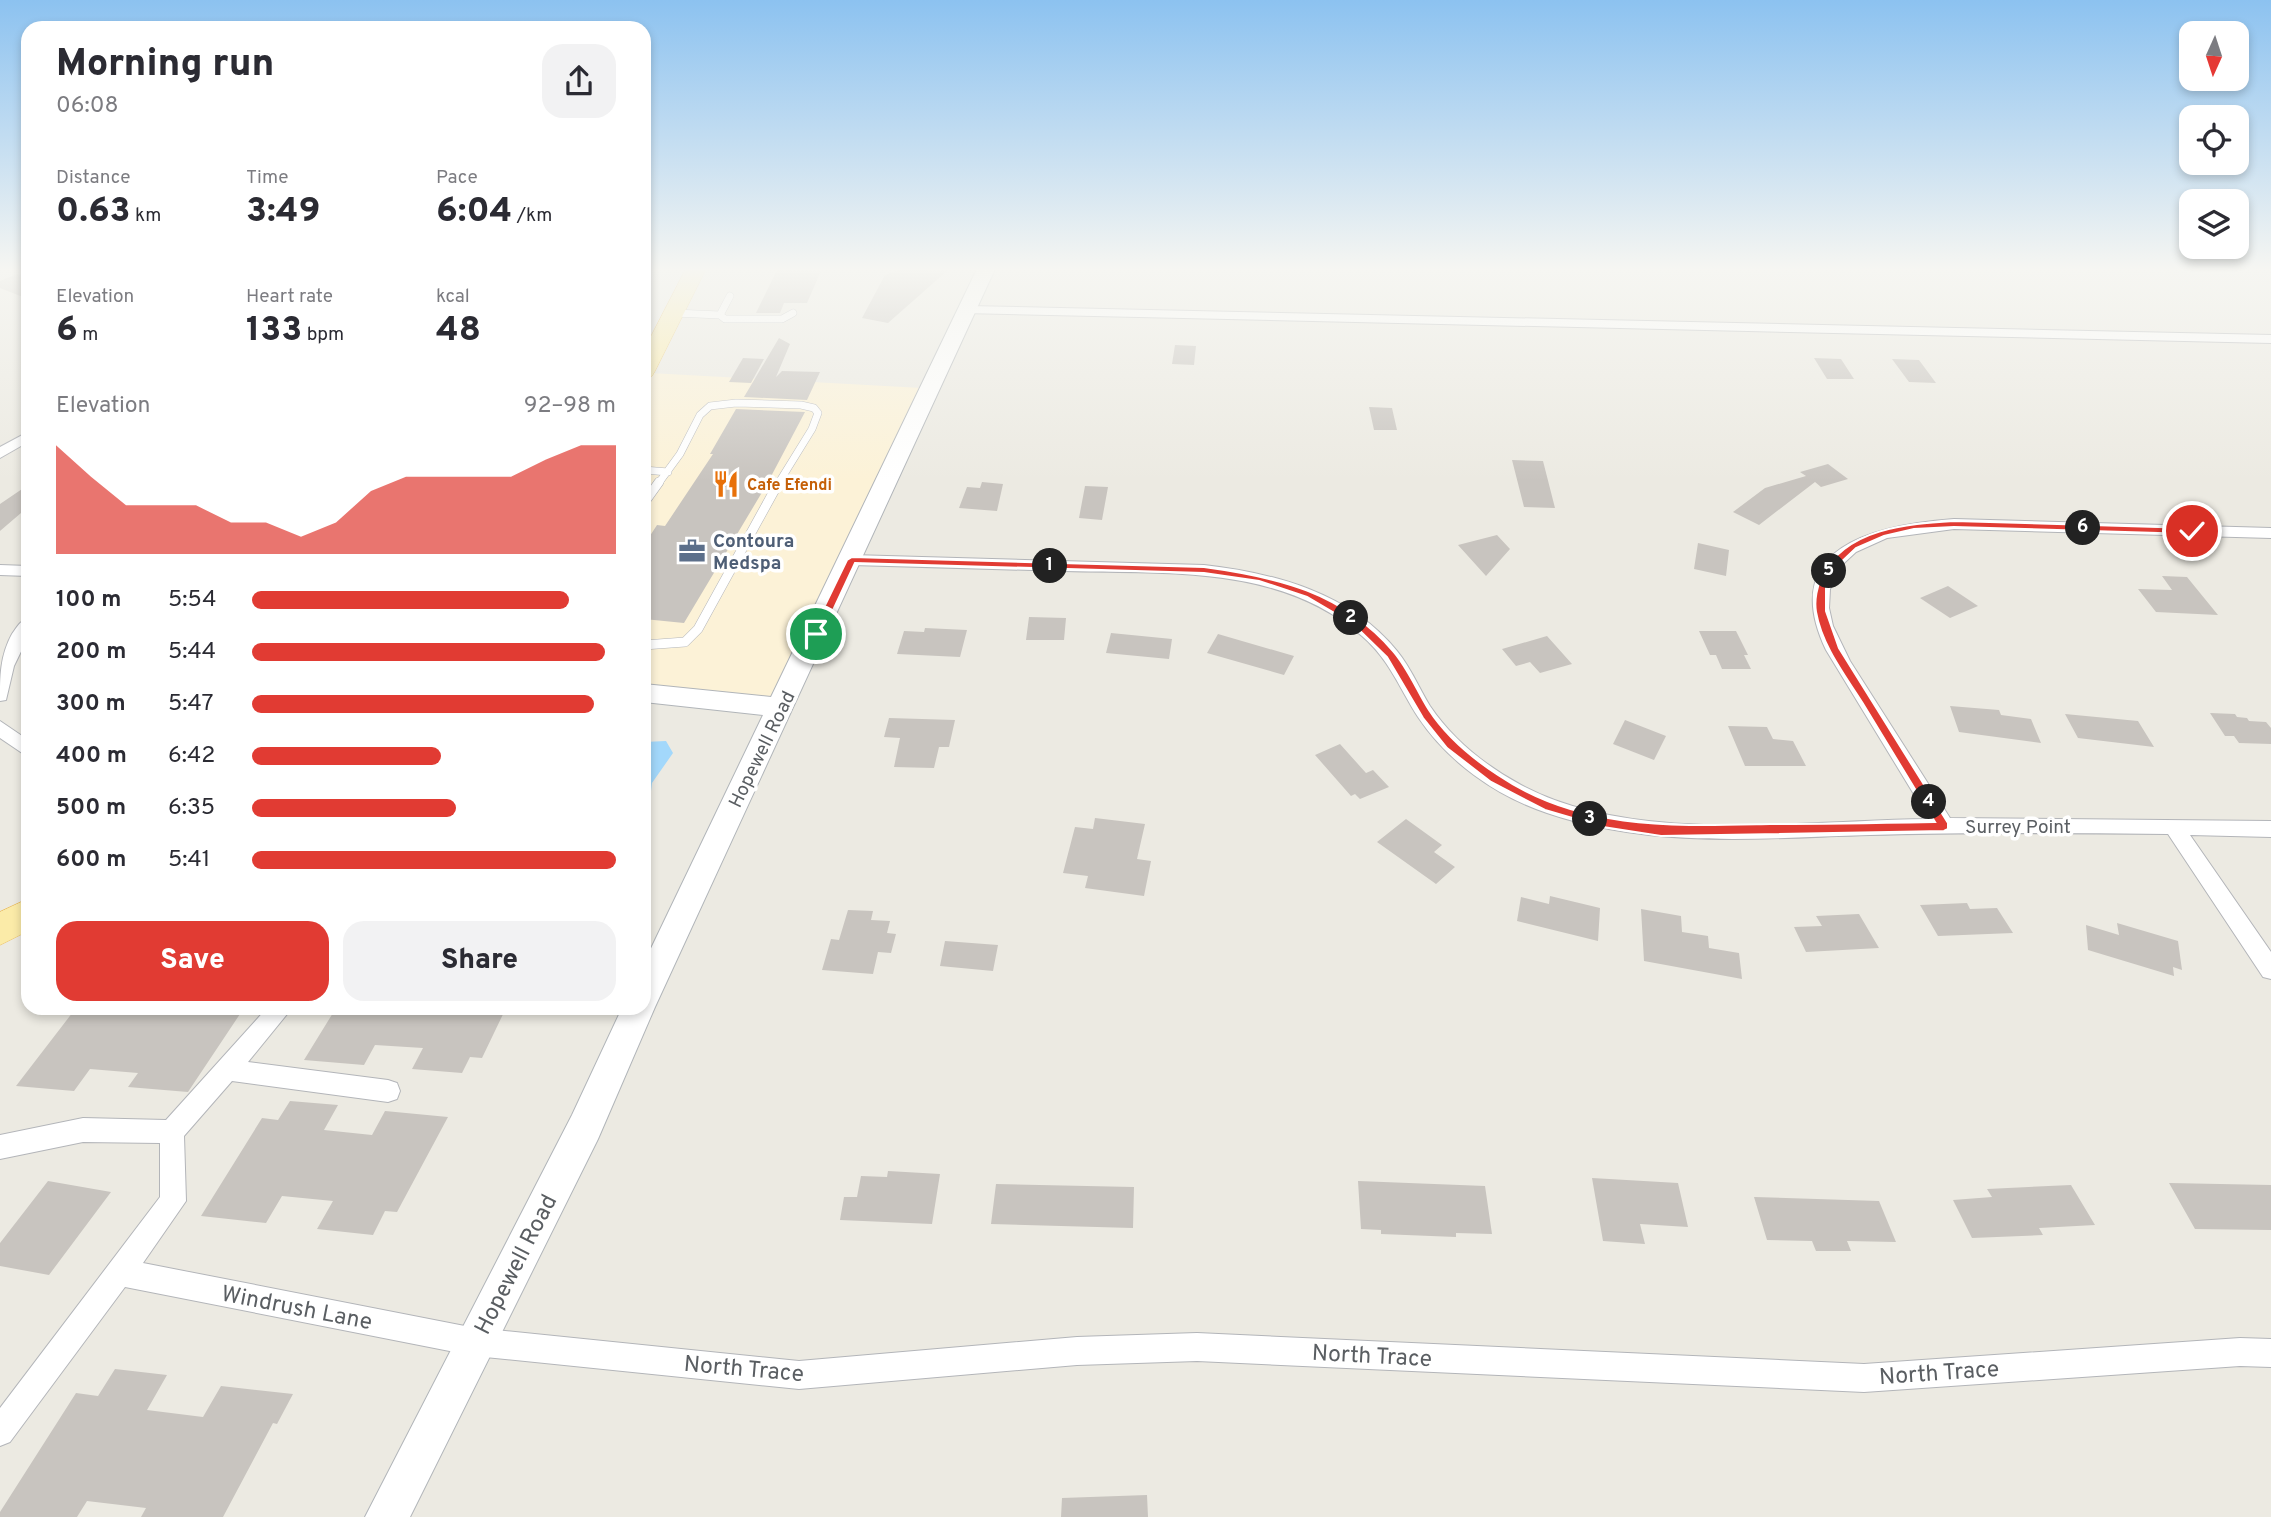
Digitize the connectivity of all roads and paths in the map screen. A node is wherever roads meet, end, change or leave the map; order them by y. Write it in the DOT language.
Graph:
graph roads {
  1 [pos="660,340"];
  2 [pos="954,340"];
  3 [pos="651,357"];
  4 [pos="21,440"];
  5 [pos="0,454"];
  6 [pos="651,471"];
  7 [pos="668,472"];
  8 [pos="651,494"];
  9 [pos="2271,533"];
  10 [pos="852,560"];
  11 [pos="0,570"];
  12 [pos="21,571"];
  13 [pos="21,633"];
  14 [pos="651,644"];
  15 [pos="651,694"];
  16 [pos="0,695"];
  17 [pos="781,708"];
  18 [pos="3,734"];
  19 [pos="21,746"];
  20 [pos="1944,826"];
  21 [pos="2173,826"];
  22 [pos="2271,829"];
  23 [pos="21,917"];
  24 [pos="0,930"];
  25 [pos="2271,970"];
  26 [pos="651,983"];
  27 [pos="275,1015"];
  28 [pos="636,1015"];
  29 [pos="227,1070"];
  30 [pos="388,1091"];
  31 [pos="172,1132"];
  32 [pos="0,1147"];
  33 [pos="119,1272"];
  34 [pos="475,1342"];
  35 [pos="2271,1353"];
  36 [pos="0,1432"];
  37 [pos="387,1517"];
  1 -- 3 [label="main road"];
  2 -- 10 [label="street, Hopewell Road"];
  4 -- 5 [label="street"];
  6 -- 7 [label="lane"];
  7 -- 8 [label="lane"];
  7 -- 14 [label="lane"];
  9 -- 20 [label="street"];
  10 -- 17 [label="street, Hopewell Road"];
  10 -- 20 [label="street, Surrey Point"];
  11 -- 12 [label="street"];
  13 -- 16 [label="street"];
  15 -- 17 [label="street"];
  17 -- 26 [label="street, Hopewell Road"];
  18 -- 19 [label="street"];
  20 -- 21 [label="street, Surrey Point"];
  21 -- 22 [label="street, Surrey Point"];
  21 -- 25 [label="street"];
  23 -- 24 [label="main road"];
  27 -- 29 [label="street"];
  28 -- 34 [label="street, Hopewell Road"];
  29 -- 30 [label="street"];
  29 -- 31 [label="street"];
  31 -- 32 [label="street"];
  31 -- 33 [label="street"];
  33 -- 34 [label="street, Windrush Lane"];
  33 -- 36 [label="street"];
  34 -- 35 [label="street, North Trace"];
  34 -- 37 [label="street, Hopewell Road"];
}
